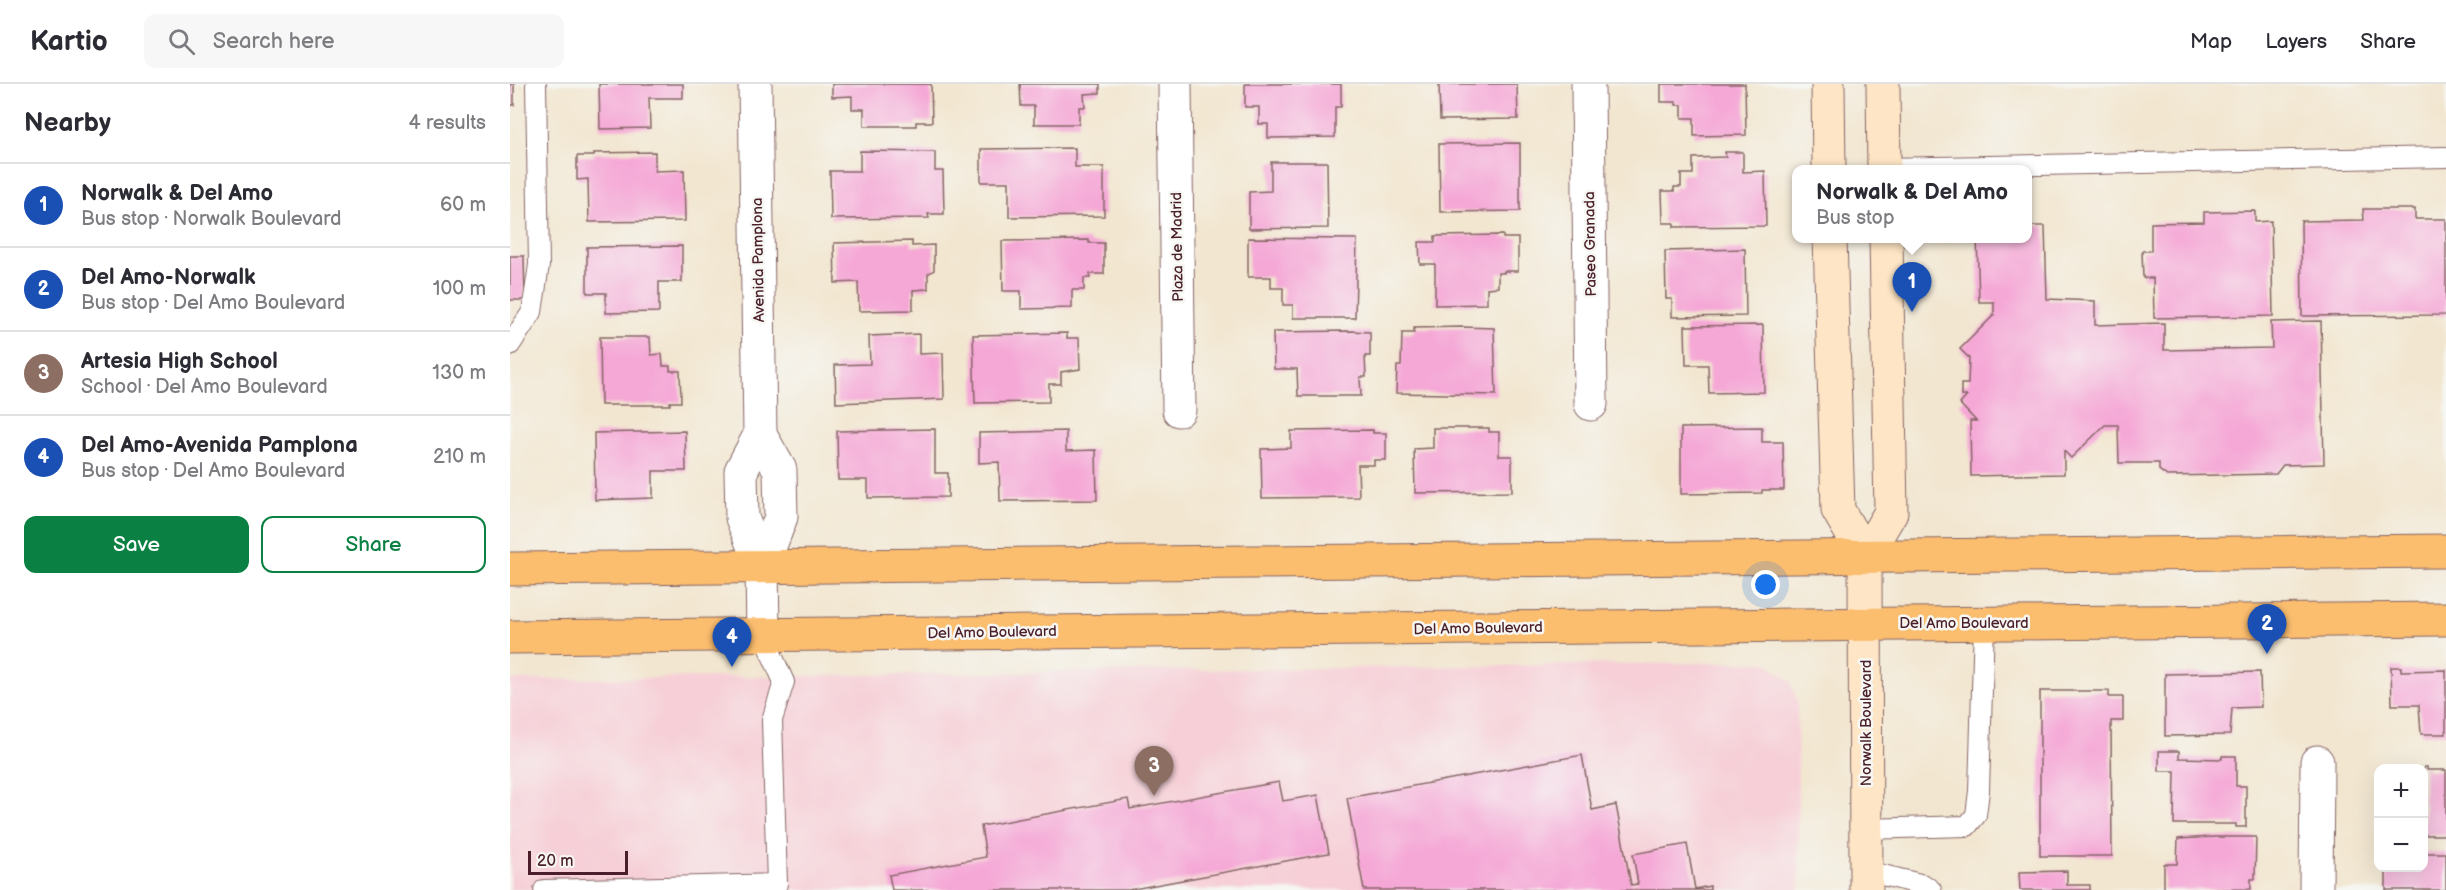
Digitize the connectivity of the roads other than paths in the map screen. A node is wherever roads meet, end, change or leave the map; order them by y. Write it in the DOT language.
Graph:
graph roads {
  1 [pos="536,84"];
  2 [pos="755,84"];
  3 [pos="1175,84"];
  4 [pos="1588,84"];
  5 [pos="1828,84"];
  6 [pos="1883,84"];
  7 [pos="2446,157"];
  8 [pos="1829,165"];
  9 [pos="1884,165"];
  10 [pos="2032,166"];
  11 [pos="1830,243"];
  12 [pos="1886,243"];
  13 [pos="510,345"];
  14 [pos="1591,404"];
  15 [pos="1179,410"];
  16 [pos="2446,551"];
  17 [pos="1865,556"];
  18 [pos="762,567"];
  19 [pos="510,569"];
  20 [pos="2446,619"];
  21 [pos="1866,624"];
  22 [pos="1984,624"];
  23 [pos="763,635"];
  24 [pos="510,637"];
  25 [pos="2317,762"];
  26 [pos="1866,829"];
  27 [pos="1866,880"];
  28 [pos="544,890"];
  29 [pos="1931,890"];
  30 [pos="2316,890"];
  1 -- 13 [label="lane"];
  2 -- 18 [label="street, Avenida Pamplona"];
  3 -- 15 [label="street, Plaza de Madrid"];
  4 -- 14 [label="street, Paseo Granada"];
  5 -- 8 [label="main road"];
  6 -- 9 [label="main road"];
  7 -- 10 [label="lane"];
  11 -- 17 [label="main road, Norwalk Boulevard"];
  12 -- 17 [label="main road"];
  16 -- 17 [label="main road"];
  17 -- 18 [label="main road"];
  17 -- 21 [label="main road, Norwalk Boulevard"];
  18 -- 19 [label="main road"];
  18 -- 23 [label="street, Avenida Pamplona"];
  20 -- 22 [label="main road, Del Amo Boulevard"];
  21 -- 22 [label="main road, Del Amo Boulevard"];
  21 -- 23 [label="main road, Del Amo Boulevard"];
  21 -- 26 [label="main road, Norwalk Boulevard"];
  22 -- 26 [label="lane"];
  23 -- 24 [label="main road, Del Amo Boulevard"];
  23 -- 28 [label="lane"];
  25 -- 30 [label="street"];
  26 -- 27 [label="main road, Norwalk Boulevard"];
  27 -- 29 [label="lane"];
}
